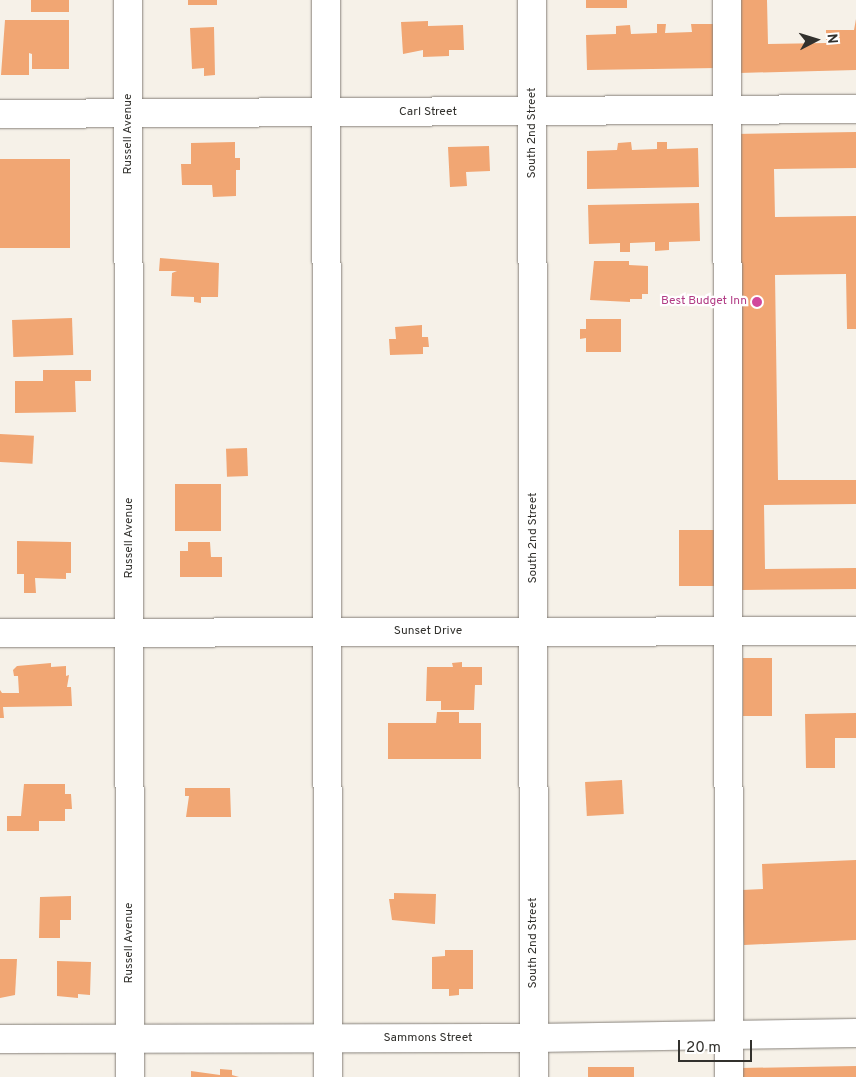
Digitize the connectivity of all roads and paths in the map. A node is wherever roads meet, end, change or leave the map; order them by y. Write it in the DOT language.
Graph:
graph roads {
  1 [pos="128,0"];
  2 [pos="326,0"];
  3 [pos="532,0"];
  4 [pos="727,0"];
  5 [pos="856,110"];
  6 [pos="727,111"];
  7 [pos="129,113"];
  8 [pos="326,113"];
  9 [pos="533,113"];
  10 [pos="0,114"];
  11 [pos="856,631"];
  12 [pos="131,632"];
  13 [pos="328,632"];
  14 [pos="728,632"];
  15 [pos="0,633"];
  16 [pos="534,633"];
  17 [pos="856,1033"];
  18 [pos="729,1035"];
  19 [pos="534,1038"];
  20 [pos="0,1039"];
  21 [pos="328,1040"];
  22 [pos="130,1041"];
  23 [pos="130,1077"];
  24 [pos="328,1077"];
  25 [pos="534,1077"];
  26 [pos="729,1077"];
  1 -- 7 [label="street, Russell Avenue"];
  2 -- 8 [label="street"];
  3 -- 9 [label="street, South 2nd Street"];
  4 -- 6 [label="street"];
  5 -- 6 [label="street, Carl Street"];
  6 -- 9 [label="street, Carl Street"];
  6 -- 14 [label="street"];
  7 -- 8 [label="street, Carl Street"];
  7 -- 10 [label="street, Carl Street"];
  7 -- 12 [label="street, Russell Avenue"];
  8 -- 9 [label="street, Carl Street"];
  8 -- 13 [label="street"];
  9 -- 16 [label="street, South 2nd Street"];
  11 -- 14 [label="street, Sunset Drive"];
  12 -- 13 [label="street, Sunset Drive"];
  12 -- 15 [label="street, Sunset Drive"];
  12 -- 22 [label="street, Russell Avenue"];
  13 -- 16 [label="street, Sunset Drive"];
  13 -- 21 [label="street"];
  14 -- 16 [label="street, Sunset Drive"];
  14 -- 18 [label="street"];
  16 -- 19 [label="street, South 2nd Street"];
  17 -- 18 [label="street, Sammons Street"];
  18 -- 19 [label="street, Sammons Street"];
  18 -- 26 [label="street"];
  19 -- 21 [label="street, Sammons Street"];
  19 -- 25 [label="street, South 2nd Street"];
  20 -- 22 [label="street, Sammons Street"];
  21 -- 22 [label="street, Sammons Street"];
  21 -- 24 [label="street"];
  22 -- 23 [label="street, Russell Avenue"];
}
